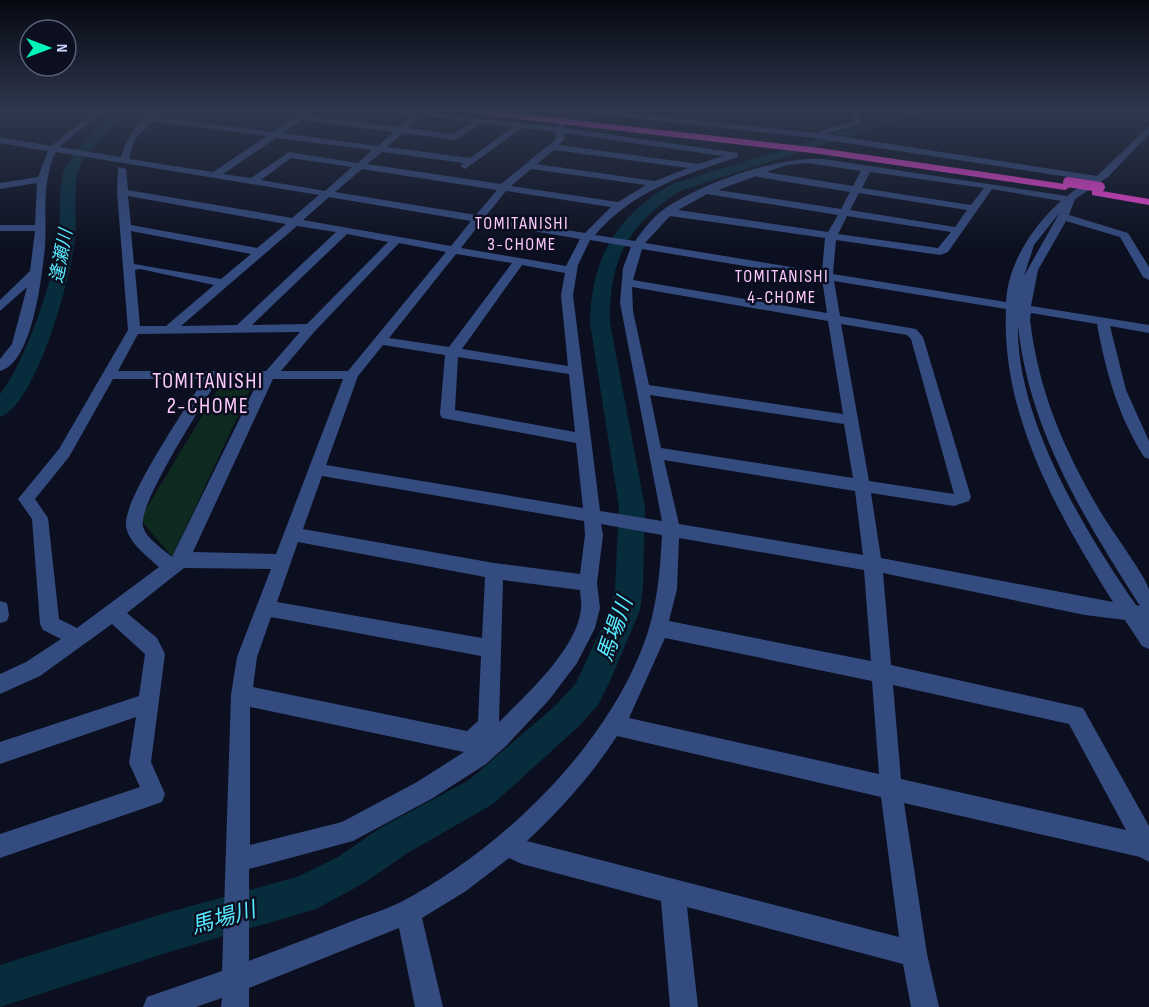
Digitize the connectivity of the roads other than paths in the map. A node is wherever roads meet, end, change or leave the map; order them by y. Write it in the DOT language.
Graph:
graph roads {
  1 [pos="52,157"];
  2 [pos="90,157"];
  3 [pos="123,157"];
  4 [pos="242,157"];
  5 [pos="286,157"];
  6 [pos="303,157"];
  7 [pos="370,157"];
  8 [pos="447,157"];
  9 [pos="476,157"];
  10 [pos="540,157"];
  11 [pos="627,157"];
  12 [pos="728,157"];
  13 [pos="858,157"];
  14 [pos="886,157"];
  15 [pos="940,157"];
  16 [pos="1127,157"];
  17 [pos="472,160"];
  18 [pos="120,163"];
  19 [pos="360,165"];
  20 [pos="529,166"];
  21 [pos="697,166"];
  22 [pos="867,169"];
  23 [pos="754,174"];
  24 [pos="214,176"];
  25 [pos="448,178"];
  26 [pos="43,179"];
  27 [pos="252,182"];
  28 [pos="656,184"];
  29 [pos="0,186"];
  30 [pos="990,186"];
  31 [pos="1099,186"];
  32 [pos="504,188"];
  33 [pos="705,190"];
  34 [pos="856,190"];
  35 [pos="1068,190"];
  36 [pos="122,192"];
  37 [pos="326,195"];
  38 [pos="1149,196"];
  39 [pos="1149,202"];
  40 [pos="618,205"];
  41 [pos="973,208"];
  42 [pos="667,212"];
  43 [pos="844,213"];
  44 [pos="1064,217"];
  45 [pos="478,220"];
  46 [pos="294,222"];
  47 [pos="126,227"];
  48 [pos="0,228"];
  49 [pos="40,228"];
  50 [pos="957,230"];
  51 [pos="344,231"];
  52 [pos="831,237"];
  53 [pos="589,238"];
  54 [pos="396,240"];
  55 [pos="636,245"];
  56 [pos="455,250"];
  57 [pos="259,252"];
  58 [pos="519,261"];
  59 [pos="128,268"];
  60 [pos="570,270"];
  61 [pos="34,274"];
  62 [pos="827,276"];
  63 [pos="1149,277"];
  64 [pos="626,282"];
  65 [pos="223,283"];
  66 [pos="0,307"];
  67 [pos="1016,308"];
  68 [pos="834,318"];
  69 [pos="1103,322"];
  70 [pos="171,328"];
  71 [pos="241,328"];
  72 [pos="310,328"];
  73 [pos="1149,329"];
  74 [pos="134,330"];
  75 [pos="382,341"];
  76 [pos="452,353"];
  77 [pos="0,367"];
  78 [pos="575,370"];
  79 [pos="214,374"];
  80 [pos="270,374"];
  81 [pos="108,375"];
  82 [pos="352,375"];
  83 [pos="642,388"];
  84 [pos="851,420"];
  85 [pos="585,439"];
  86 [pos="655,453"];
  87 [pos="1149,453"];
  88 [pos="315,469"];
  89 [pos="863,487"];
  90 [pos="600,518"];
  91 [pos="665,529"];
  92 [pos="293,534"];
  93 [pos="282,562"];
  94 [pos="175,564"];
  95 [pos="874,564"];
  96 [pos="494,571"];
  97 [pos="588,583"];
  98 [pos="1149,603"];
  99 [pos="266,608"];
  100 [pos="0,609"];
  101 [pos="112,612"];
  102 [pos="1130,614"];
  103 [pos="0,615"];
  104 [pos="1149,615"];
  105 [pos="658,628"];
  106 [pos="79,638"];
  107 [pos="1149,640"];
  108 [pos="490,649"];
  109 [pos="882,673"];
  110 [pos="0,684"];
  111 [pos="241,695"];
  112 [pos="148,703"];
  113 [pos="614,725"];
  114 [pos="0,753"];
  115 [pos="891,790"];
  116 [pos="506,844"];
  117 [pos="0,846"];
  118 [pos="1148,849"];
  119 [pos="236,867"];
  120 [pos="672,892"];
  121 [pos="408,912"];
  122 [pos="914,954"];
  123 [pos="235,968"];
  124 [pos="157,1007"];
  125 [pos="235,1007"];
  126 [pos="429,1007"];
  127 [pos="684,1007"];
  128 [pos="925,1007"];
  1 -- 26 [label="street"];
  2 -- 18 [label="street"];
  3 -- 18 [label="street"];
  4 -- 24 [label="street"];
  5 -- 27 [label="street"];
  6 -- 19 [label="street"];
  7 -- 19 [label="street"];
  8 -- 17 [label="street"];
  9 -- 17 [label="street"];
  10 -- 20 [label="street"];
  11 -- 21 [label="street"];
  12 -- 21 [label="street"];
  13 -- 35 [label="highway"];
  14 -- 35 [label="highway"];
  15 -- 31 [label="street"];
  16 -- 31 [label="street"];
  17 -- 25 [label="street"];
  18 -- 24 [label="street"];
  18 -- 36 [label="street"];
  19 -- 25 [label="street"];
  19 -- 37 [label="street"];
  20 -- 28 [label="street"];
  20 -- 32 [label="street"];
  21 -- 28 [label="street"];
  22 -- 23 [label="street"];
  22 -- 30 [label="street"];
  22 -- 34 [label="street"];
  23 -- 33 [label="street"];
  23 -- 34 [label="street"];
  24 -- 27 [label="street"];
  25 -- 32 [label="street"];
  26 -- 29 [label="street"];
  26 -- 49 [label="street"];
  27 -- 37 [label="street"];
  28 -- 40 [label="street"];
  30 -- 35 [label="street"];
  30 -- 41 [label="street"];
  31 -- 35 [label="highway"];
  31 -- 38 [label="highway"];
  31 -- 39 [label="highway"];
  32 -- 40 [label="street"];
  32 -- 45 [label="street"];
  33 -- 42 [label="street"];
  33 -- 43 [label="street"];
  34 -- 41 [label="street"];
  34 -- 43 [label="street"];
  35 -- 44 [label="street"];
  35 -- 67 [label="street"];
  36 -- 46 [label="street"];
  36 -- 47 [label="street"];
  37 -- 45 [label="street"];
  37 -- 46 [label="street"];
  40 -- 53 [label="street"];
  41 -- 50 [label="street"];
  42 -- 52 [label="street"];
  42 -- 55 [label="street"];
  43 -- 50 [label="street"];
  43 -- 52 [label="street"];
  44 -- 63 [label="street"];
  44 -- 67 [label="street"];
  45 -- 53 [label="street"];
  45 -- 56 [label="street"];
  46 -- 51 [label="street"];
  46 -- 57 [label="street"];
  47 -- 57 [label="street"];
  47 -- 59 [label="street"];
  48 -- 49 [label="street"];
  49 -- 61 [label="street"];
  50 -- 52 [label="street"];
  51 -- 54 [label="street"];
  51 -- 71 [label="street"];
  52 -- 62 [label="street"];
  53 -- 55 [label="street"];
  53 -- 60 [label="street"];
  54 -- 56 [label="street"];
  54 -- 72 [label="street"];
  55 -- 62 [label="street"];
  55 -- 64 [label="street"];
  56 -- 58 [label="street"];
  56 -- 75 [label="street"];
  57 -- 65 [label="street"];
  58 -- 60 [label="street"];
  58 -- 76 [label="street"];
  59 -- 65 [label="street"];
  59 -- 74 [label="street"];
  60 -- 78 [label="street"];
  61 -- 66 [label="street"];
  61 -- 77 [label="street"];
  62 -- 67 [label="street"];
  62 -- 68 [label="street"];
  64 -- 68 [label="street"];
  64 -- 83 [label="street"];
  65 -- 70 [label="street"];
  67 -- 69 [label="street"];
  67 -- 98 [label="street"];
  67 -- 102 [label="street"];
  68 -- 84 [label="street"];
  68 -- 89 [label="street"];
  69 -- 73 [label="street"];
  69 -- 87 [label="street"];
  70 -- 71 [label="street"];
  70 -- 74 [label="street"];
  71 -- 72 [label="street"];
  72 -- 80 [label="street"];
  74 -- 81 [label="street"];
  75 -- 76 [label="street"];
  75 -- 82 [label="street"];
  76 -- 78 [label="street"];
  76 -- 85 [label="street"];
  78 -- 85 [label="street"];
  79 -- 80 [label="street"];
  79 -- 81 [label="street"];
  79 -- 94 [label="street"];
  80 -- 82 [label="street"];
  80 -- 94 [label="street"];
  81 -- 106 [label="street"];
  82 -- 88 [label="street"];
  83 -- 84 [label="street"];
  83 -- 86 [label="street"];
  84 -- 89 [label="street"];
  85 -- 90 [label="street"];
  86 -- 89 [label="street"];
  86 -- 91 [label="street"];
  88 -- 90 [label="street"];
  88 -- 92 [label="street"];
  89 -- 95 [label="street"];
  90 -- 91 [label="street"];
  90 -- 97 [label="street"];
  91 -- 95 [label="street"];
  91 -- 105 [label="street"];
  92 -- 93 [label="street"];
  92 -- 96 [label="street"];
  93 -- 94 [label="street"];
  93 -- 99 [label="street"];
  94 -- 101 [label="street"];
  95 -- 102 [label="street"];
  95 -- 109 [label="street"];
  96 -- 97 [label="street"];
  96 -- 108 [label="street"];
  97 -- 119 [label="street"];
  99 -- 108 [label="street"];
  99 -- 111 [label="street"];
  100 -- 103 [label="street"];
  101 -- 106 [label="street"];
  101 -- 112 [label="street"];
  102 -- 104 [label="street"];
  102 -- 107 [label="street"];
  105 -- 109 [label="street"];
  105 -- 113 [label="street"];
  106 -- 110 [label="street"];
  108 -- 111 [label="street"];
  109 -- 115 [label="street"];
  109 -- 118 [label="street"];
  111 -- 119 [label="street"];
  112 -- 114 [label="street"];
  112 -- 117 [label="street"];
  113 -- 115 [label="street"];
  113 -- 116 [label="street"];
  115 -- 118 [label="street"];
  115 -- 122 [label="street"];
  116 -- 120 [label="street"];
  116 -- 121 [label="street"];
  119 -- 123 [label="street"];
  120 -- 122 [label="street"];
  120 -- 127 [label="street"];
  121 -- 123 [label="street"];
  121 -- 126 [label="street"];
  122 -- 128 [label="street"];
  123 -- 124 [label="street"];
  123 -- 125 [label="street"];
}
